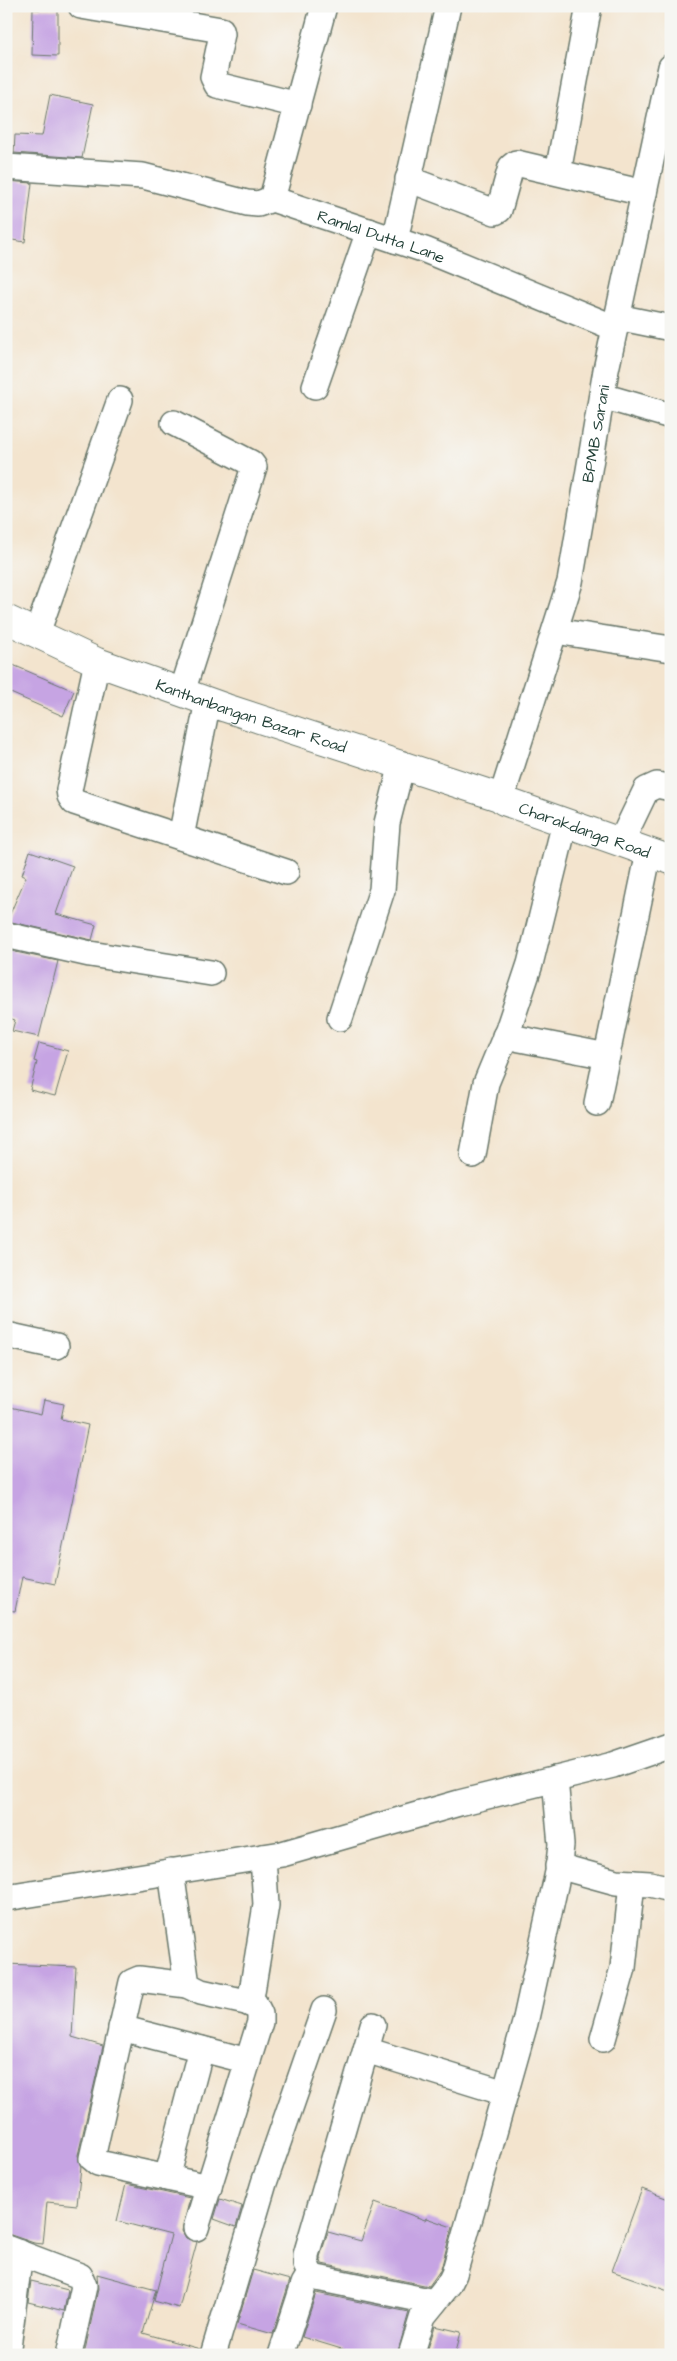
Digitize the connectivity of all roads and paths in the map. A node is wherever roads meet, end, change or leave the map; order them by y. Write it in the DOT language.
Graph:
graph roads {
  1 [pos="80,6"];
  2 [pos="324,6"];
  3 [pos="448,6"];
  4 [pos="589,6"];
  5 [pos="671,67"];
  6 [pos="298,105"];
  7 [pos="6,167"];
  8 [pos="558,172"];
  9 [pos="408,179"];
  10 [pos="644,193"];
  11 [pos="272,199"];
  12 [pos="369,232"];
  13 [pos="395,240"];
  14 [pos="616,323"];
  15 [pos="671,328"];
  16 [pos="315,386"];
  17 [pos="602,396"];
  18 [pos="120,400"];
  19 [pos="671,416"];
  20 [pos="174,423"];
  21 [pos="6,619"];
  22 [pos="555,631"];
  23 [pos="36,633"];
  24 [pos="671,649"];
  25 [pos="97,662"];
  26 [pos="182,692"];
  27 [pos="208,701"];
  28 [pos="402,764"];
  29 [pos="671,788"];
  30 [pos="502,797"];
  31 [pos="565,822"];
  32 [pos="181,837"];
  33 [pos="621,842"];
  34 [pos="660,856"];
  35 [pos="286,872"];
  36 [pos="6,936"];
  37 [pos="212,973"];
  38 [pos="340,1018"];
  39 [pos="505,1036"];
  40 [pos="607,1056"];
  41 [pos="597,1103"];
  42 [pos="473,1155"];
  43 [pos="6,1335"];
  44 [pos="56,1346"];
  45 [pos="671,1745"];
  46 [pos="555,1779"];
  47 [pos="264,1857"];
  48 [pos="558,1866"];
  49 [pos="171,1872"];
  50 [pos="632,1883"];
  51 [pos="671,1889"];
  52 [pos="6,1898"];
  53 [pos="187,1985"];
  54 [pos="250,2004"];
  55 [pos="324,2010"];
  56 [pos="373,2025"];
  57 [pos="121,2028"];
  58 [pos="603,2039"];
  59 [pos="201,2049"];
  60 [pos="366,2050"];
  61 [pos="248,2061"];
  62 [pos="505,2093"];
  63 [pos="167,2178"];
  64 [pos="209,2187"];
  65 [pos="196,2228"];
  66 [pos="13,2251"];
  67 [pos="312,2277"];
  68 [pos="434,2302"];
  69 [pos="7,2355"];
  70 [pos="69,2355"];
  71 [pos="213,2355"];
  72 [pos="281,2355"];
  73 [pos="411,2355"];
  1 -- 6 [label="street"];
  2 -- 6 [label="street"];
  3 -- 9 [label="street"];
  4 -- 8 [label="street"];
  5 -- 10 [label="street, BPMB Sarani"];
  6 -- 11 [label="street"];
  7 -- 11 [label="street, Ramlal Dutta Lane"];
  8 -- 9 [label="street"];
  8 -- 10 [label="street"];
  9 -- 13 [label="street"];
  10 -- 14 [label="street, BPMB Sarani"];
  11 -- 12 [label="street, Ramlal Dutta Lane"];
  12 -- 13 [label="street, Ramlal Dutta Lane"];
  12 -- 16 [label="street"];
  13 -- 14 [label="street, Ramlal Dutta Lane"];
  14 -- 15 [label="street, Ramlal Dutta Lane"];
  14 -- 17 [label="street, BPMB Sarani"];
  17 -- 19 [label="street"];
  17 -- 22 [label="street, BPMB Sarani"];
  18 -- 23 [label="street"];
  20 -- 26 [label="street"];
  21 -- 23 [label="street, Kanthanbangan Bazar Road"];
  22 -- 24 [label="street"];
  22 -- 30 [label="street, BPMB Sarani"];
  23 -- 25 [label="street, Kanthanbangan Bazar Road"];
  25 -- 26 [label="street, Kanthanbangan Bazar Road"];
  25 -- 32 [label="street"];
  26 -- 27 [label="street, Kanthanbangan Bazar Road"];
  27 -- 28 [label="street, Kanthanbangan Bazar Road"];
  27 -- 32 [label="street"];
  28 -- 30 [label="street, Kanthanbangan Bazar Road"];
  28 -- 38 [label="street"];
  29 -- 33 [label="street"];
  30 -- 31 [label="street, Charakdanga Road"];
  31 -- 33 [label="street, Charakdanga Road"];
  31 -- 39 [label="street"];
  32 -- 35 [label="street"];
  33 -- 34 [label="street, Charakdanga Road"];
  34 -- 40 [label="street"];
  36 -- 37 [label="street"];
  39 -- 40 [label="street"];
  39 -- 42 [label="street"];
  40 -- 41 [label="street"];
  43 -- 44 [label="street"];
  45 -- 46 [label="street"];
  46 -- 47 [label="street"];
  46 -- 48 [label="street"];
  47 -- 49 [label="street"];
  47 -- 54 [label="street"];
  48 -- 50 [label="street"];
  48 -- 62 [label="street"];
  49 -- 52 [label="street"];
  49 -- 53 [label="street"];
  50 -- 51 [label="street"];
  50 -- 58 [label="street"];
  53 -- 54 [label="street"];
  53 -- 57 [label="street"];
  54 -- 61 [label="street"];
  55 -- 71 [label="street"];
  56 -- 60 [label="street"];
  57 -- 59 [label="street"];
  57 -- 63 [label="street"];
  59 -- 61 [label="street"];
  59 -- 63 [label="street"];
  60 -- 62 [label="street"];
  60 -- 67 [label="street"];
  61 -- 64 [label="street"];
  62 -- 68 [label="street"];
  63 -- 64 [label="street"];
  64 -- 65 [label="street"];
  66 -- 69 [label="street"];
  66 -- 70 [label="street"];
  67 -- 68 [label="street"];
  67 -- 72 [label="street"];
  68 -- 73 [label="street"];
}
